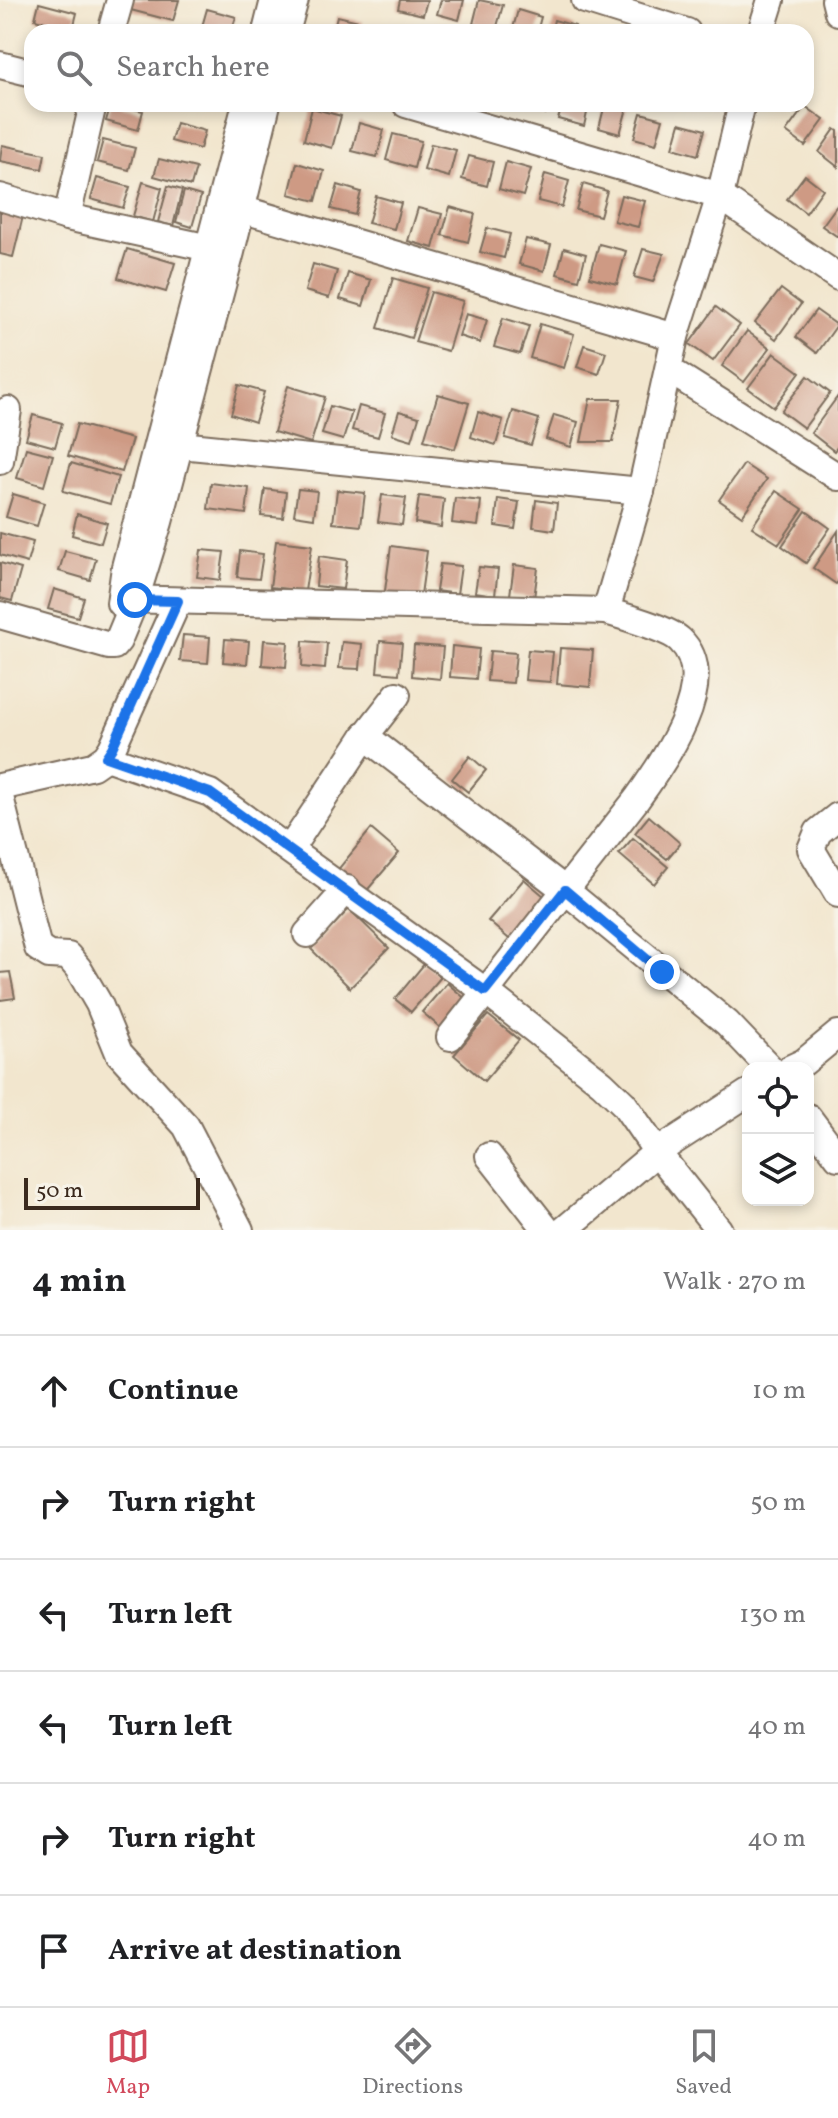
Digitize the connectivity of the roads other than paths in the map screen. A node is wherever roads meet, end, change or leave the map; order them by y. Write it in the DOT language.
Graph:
graph roads {
  1 [pos="120,0"];
  2 [pos="274,0"];
  3 [pos="295,0"];
  4 [pos="585,0"];
  5 [pos="771,0"];
  6 [pos="835,0"];
  7 [pos="838,12"];
  8 [pos="113,24"];
  9 [pos="268,24"];
  10 [pos="288,24"];
  11 [pos="662,24"];
  12 [pos="764,24"];
  13 [pos="0,65"];
  14 [pos="24,71"];
  15 [pos="91,112"];
  16 [pos="245,112"];
  17 [pos="265,112"];
  18 [pos="433,112"];
  19 [pos="740,112"];
  20 [pos="720,196"];
  21 [pos="0,197"];
  22 [pos="241,209"];
  23 [pos="67,217"];
  24 [pos="219,250"];
  25 [pos="838,277"];
  26 [pos="675,337"];
  27 [pos="669,370"];
  28 [pos="8,410"];
  29 [pos="180,445"];
  30 [pos="0,461"];
  31 [pos="838,477"];
  32 [pos="641,491"];
  33 [pos="128,600"];
  34 [pos="178,601"];
  35 [pos="606,611"];
  36 [pos="0,615"];
  37 [pos="397,695"];
  38 [pos="365,736"];
  39 [pos="106,757"];
  40 [pos="0,787"];
  41 [pos="0,797"];
  42 [pos="838,816"];
  43 [pos="290,849"];
  44 [pos="347,889"];
  45 [pos="565,890"];
  46 [pos="838,894"];
  47 [pos="307,934"];
  48 [pos="485,991"];
  49 [pos="838,1034"];
  50 [pos="450,1037"];
  51 [pos="764,1062"];
  52 [pos="804,1062"];
  53 [pos="742,1097"];
  54 [pos="814,1125"];
  55 [pos="657,1152"];
  56 [pos="489,1156"];
  57 [pos="838,1157"];
  58 [pos="240,1230"];
  59 [pos="547,1230"];
  60 [pos="564,1230"];
  61 [pos="719,1230"];
  1 -- 8 [label="street"];
  2 -- 9 [label="street"];
  3 -- 10 [label="street"];
  4 -- 11 [label="street"];
  5 -- 12 [label="street"];
  6 -- 7 [label="street"];
  13 -- 14 [label="street"];
  15 -- 23 [label="street"];
  16 -- 24 [label="street"];
  17 -- 22 [label="street"];
  18 -- 20 [label="street"];
  19 -- 20 [label="street"];
  20 -- 25 [label="street"];
  20 -- 26 [label="street"];
  21 -- 23 [label="street"];
  22 -- 24 [label="street"];
  22 -- 26 [label="street"];
  23 -- 24 [label="street"];
  24 -- 29 [label="street"];
  24 -- 33 [label="street"];
  26 -- 27 [label="street"];
  27 -- 31 [label="street"];
  27 -- 32 [label="street"];
  28 -- 30 [label="street"];
  29 -- 32 [label="street"];
  29 -- 33 [label="street"];
  32 -- 35 [label="street"];
  33 -- 34 [label="street"];
  33 -- 36 [label="street"];
  34 -- 35 [label="street"];
  34 -- 39 [label="street"];
  35 -- 45 [label="street"];
  37 -- 38 [label="street"];
  38 -- 43 [label="street"];
  38 -- 45 [label="street"];
  39 -- 40 [label="street"];
  39 -- 43 [label="street"];
  41 -- 58 [label="street"];
  42 -- 46 [label="street"];
  43 -- 44 [label="street"];
  44 -- 47 [label="street"];
  44 -- 48 [label="street"];
  45 -- 48 [label="street"];
  45 -- 51 [label="street"];
  48 -- 50 [label="street"];
  48 -- 55 [label="street"];
  49 -- 52 [label="street"];
  53 -- 55 [label="street"];
  54 -- 57 [label="street"];
  55 -- 60 [label="street"];
  55 -- 61 [label="street"];
  56 -- 59 [label="street"];
}
